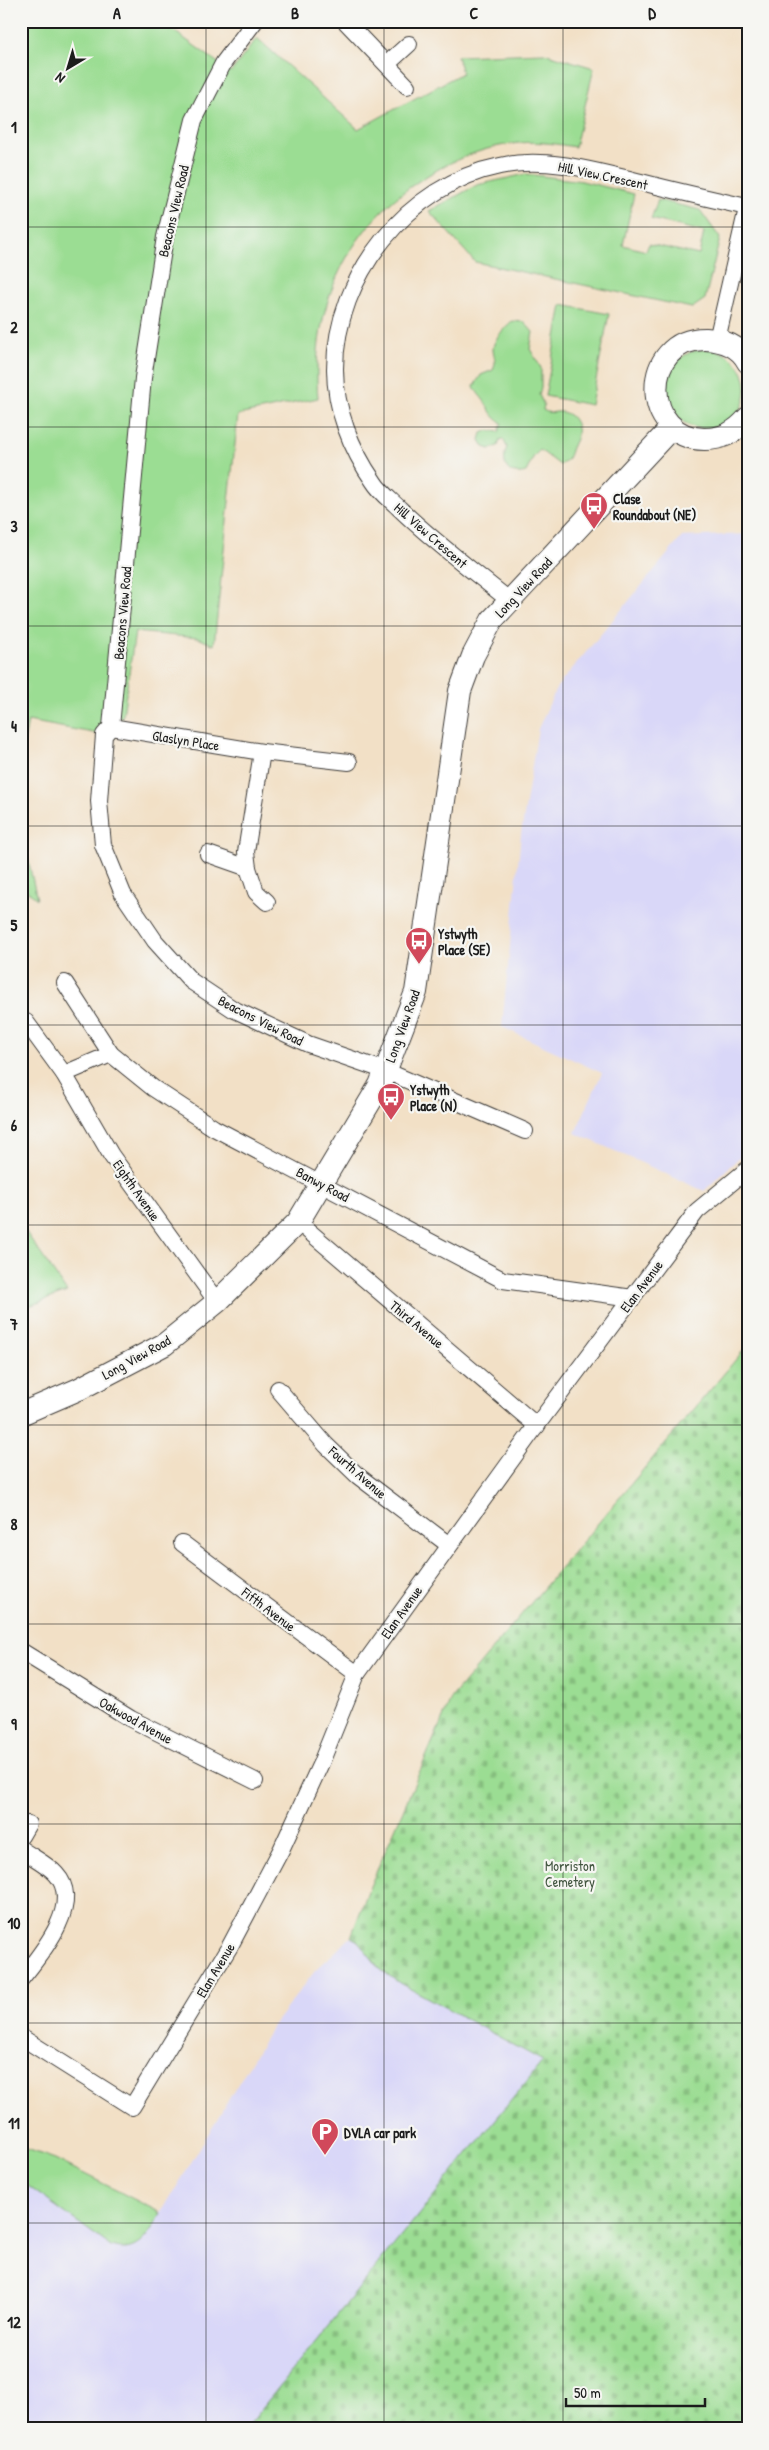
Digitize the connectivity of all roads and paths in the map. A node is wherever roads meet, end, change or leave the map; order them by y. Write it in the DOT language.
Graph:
graph roads {
  1 [pos="255,21"];
  2 [pos="345,21"];
  3 [pos="409,44"];
  4 [pos="387,64"];
  5 [pos="407,86"];
  6 [pos="747,205"];
  7 [pos="717,340"];
  8 [pos="748,362"];
  9 [pos="748,418"];
  10 [pos="672,427"];
  11 [pos="510,601"];
  12 [pos="111,727"];
  13 [pos="262,752"];
  14 [pos="348,762"];
  15 [pos="208,854"];
  16 [pos="248,868"];
  17 [pos="266,902"];
  18 [pos="65,983"];
  19 [pos="21,1020"];
  20 [pos="111,1054"];
  21 [pos="386,1071"];
  22 [pos="64,1074"];
  23 [pos="525,1131"];
  24 [pos="748,1169"];
  25 [pos="321,1183"];
  26 [pos="298,1222"];
  27 [pos="632,1298"];
  28 [pos="216,1302"];
  29 [pos="278,1389"];
  30 [pos="21,1414"];
  31 [pos="536,1426"];
  32 [pos="182,1543"];
  33 [pos="449,1545"];
  34 [pos="21,1651"];
  35 [pos="357,1674"];
  36 [pos="255,1782"];
  37 [pos="21,1849"];
  38 [pos="21,1979"];
  39 [pos="21,2037"];
  1 -- 12 [label="street, Beacons View Road"];
  2 -- 4 [label="street"];
  3 -- 4 [label="street"];
  4 -- 5 [label="street"];
  6 -- 7 [label="street"];
  6 -- 11 [label="street, Hill View Crescent"];
  7 -- 8 [label="street"];
  7 -- 10 [label="street"];
  9 -- 10 [label="street"];
  10 -- 11 [label="street, Long View Road"];
  11 -- 21 [label="street, Long View Road"];
  12 -- 13 [label="street, Glaslyn Place"];
  12 -- 21 [label="street, Beacons View Road"];
  13 -- 14 [label="street, Glaslyn Place"];
  13 -- 16 [label="street"];
  15 -- 16 [label="street"];
  16 -- 17 [label="street"];
  18 -- 20 [label="street, Banwy Road"];
  19 -- 22 [label="street, Eighth Avenue"];
  20 -- 22 [label="street"];
  20 -- 25 [label="street, Banwy Road"];
  21 -- 23 [label="street, Beacons View Road"];
  21 -- 25 [label="street, Long View Road"];
  22 -- 28 [label="street, Eighth Avenue"];
  24 -- 27 [label="street, Elan Avenue"];
  25 -- 26 [label="street, Long View Road"];
  25 -- 27 [label="street, Banwy Road"];
  26 -- 28 [label="street, Long View Road"];
  26 -- 31 [label="street, Third Avenue"];
  27 -- 31 [label="street, Elan Avenue"];
  28 -- 30 [label="street, Long View Road"];
  29 -- 33 [label="street, Fourth Avenue"];
  31 -- 33 [label="street, Elan Avenue"];
  32 -- 35 [label="street, Fifth Avenue"];
  33 -- 35 [label="street, Elan Avenue"];
  34 -- 36 [label="street, Oakwood Avenue"];
  35 -- 39 [label="street, Elan Avenue"];
  37 -- 38 [label="street"];
}
